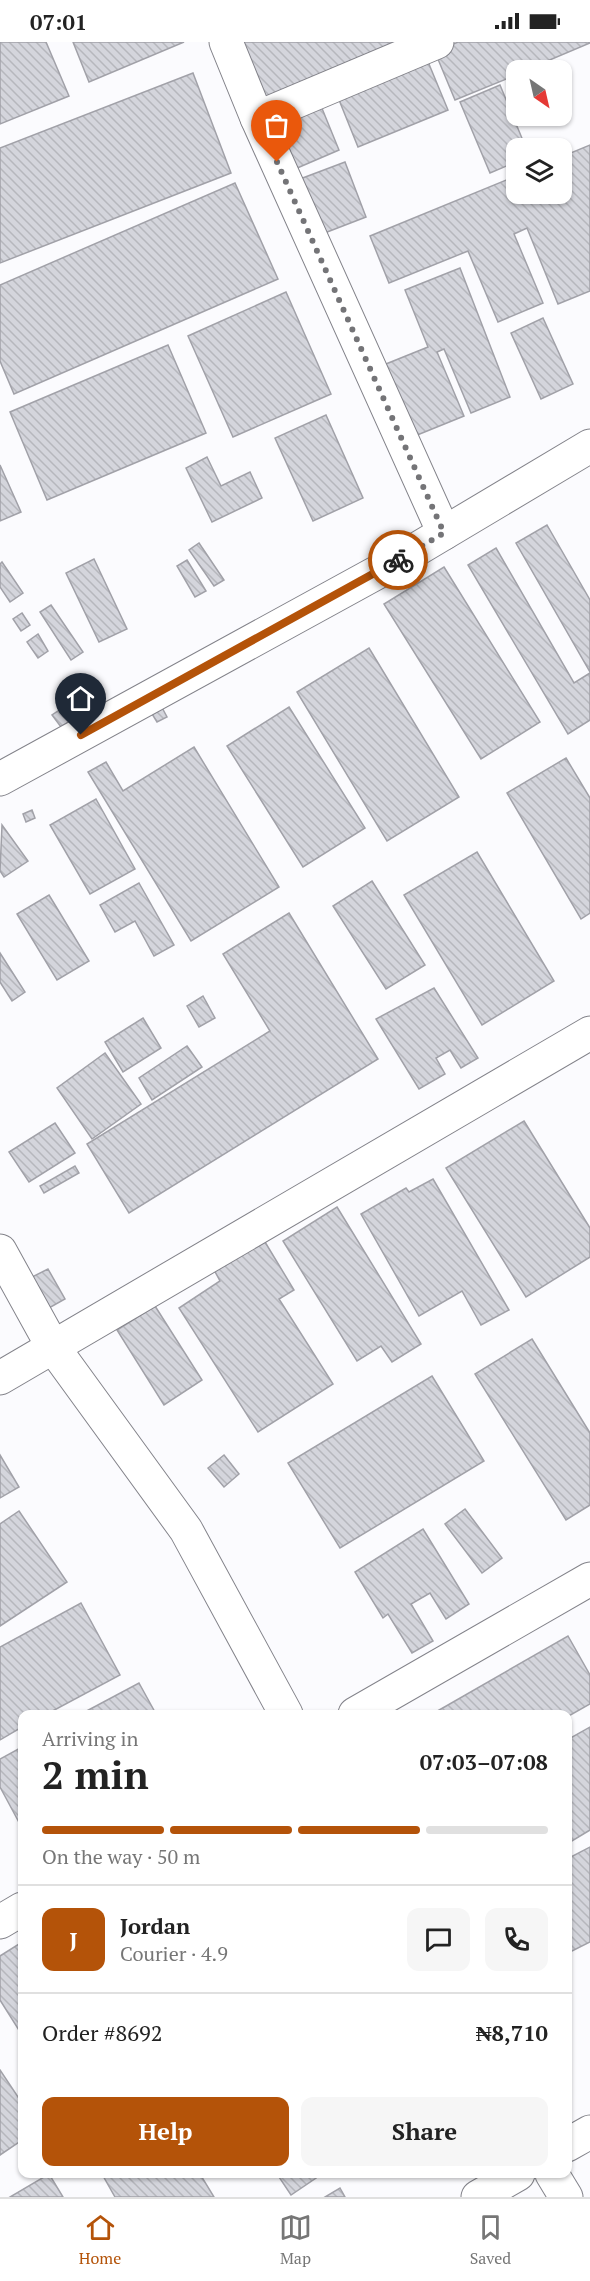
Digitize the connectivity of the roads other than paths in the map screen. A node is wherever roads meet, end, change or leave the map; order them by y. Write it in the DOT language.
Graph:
graph roads {
  1 [pos="226,42"];
  2 [pos="437,42"];
  3 [pos="257,118"];
  4 [pos="590,446"];
  5 [pos="444,533"];
  6 [pos="0,779"];
  7 [pos="590,1033"];
  8 [pos="0,1251"];
  9 [pos="52,1347"];
  10 [pos="0,1378"];
  11 [pos="590,1579"];
  12 [pos="284,1710"];
  13 [pos="362,1710"];
  14 [pos="18,1911"];
  15 [pos="0,1922"];
  16 [pos="590,2132"];
  17 [pos="572,2142"];
  18 [pos="512,2178"];
  19 [pos="554,2178"];
  20 [pos="478,2197"];
  21 [pos="566,2197"];
  1 -- 3 [label="street"];
  2 -- 3 [label="street"];
  3 -- 5 [label="street"];
  4 -- 5 [label="street"];
  5 -- 6 [label="street"];
  7 -- 9 [label="street"];
  8 -- 9 [label="street"];
  9 -- 10 [label="street"];
  9 -- 12 [label="street"];
  11 -- 13 [label="street"];
  14 -- 15 [label="street"];
  16 -- 17 [label="street"];
  18 -- 20 [label="street"];
  19 -- 21 [label="street"];
}
